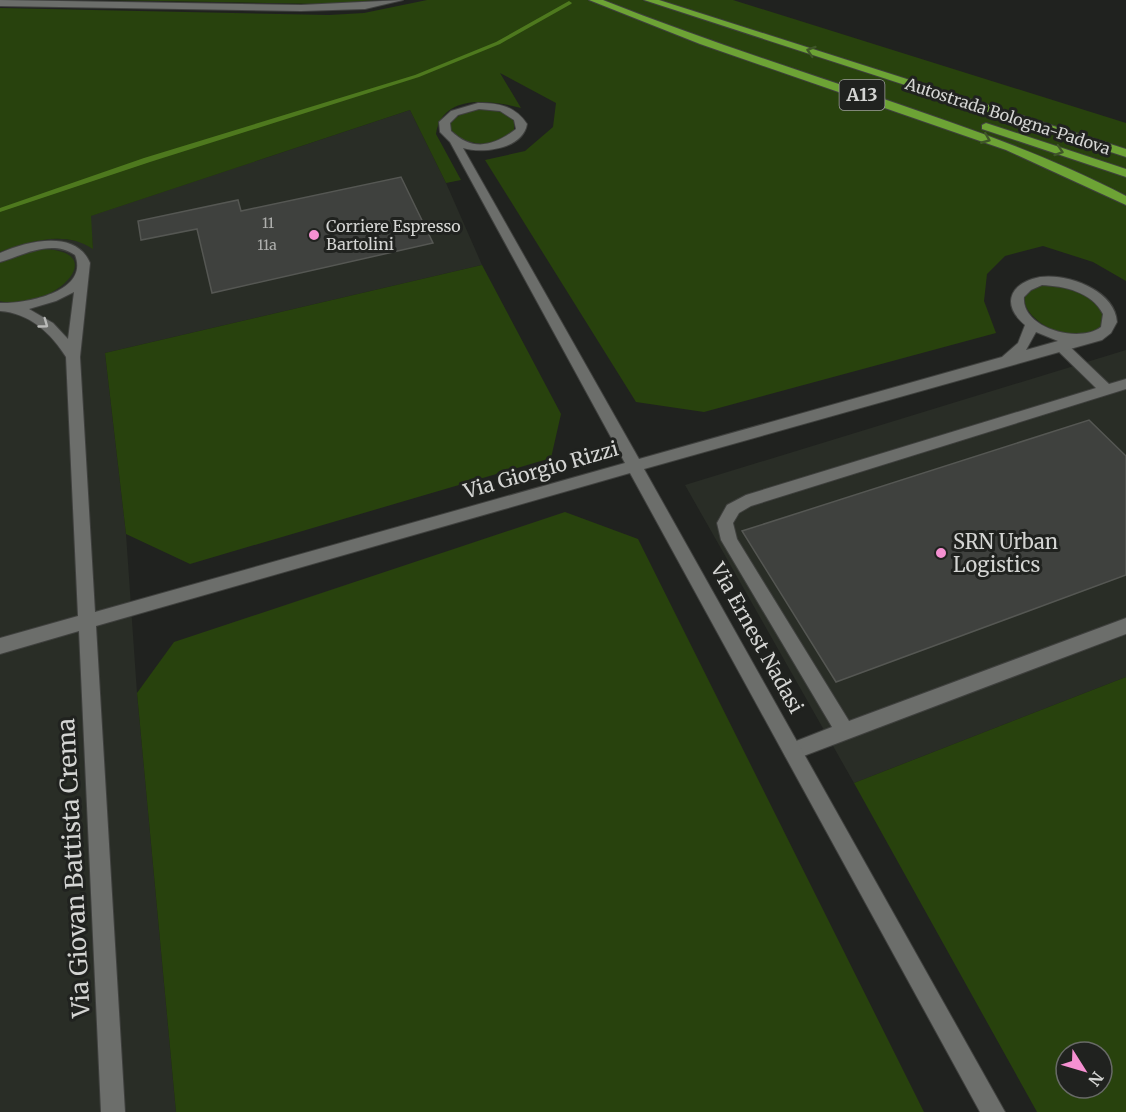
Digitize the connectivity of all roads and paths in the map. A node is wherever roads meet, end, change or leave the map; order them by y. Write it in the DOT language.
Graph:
graph roads {
  1 [pos="399,0"];
  2 [pos="594,0"];
  3 [pos="605,0"];
  4 [pos="650,0"];
  5 [pos="0,3"];
  6 [pos="846,62"];
  7 [pos="454,143"];
  8 [pos="1126,145"];
  9 [pos="496,146"];
  10 [pos="1126,153"];
  11 [pos="1126,173"];
  12 [pos="479,188"];
  13 [pos="1126,201"];
  14 [pos="0,258"];
  15 [pos="82,273"];
  16 [pos="2,307"];
  17 [pos="1032,325"];
  18 [pos="1083,339"];
  19 [pos="1060,345"];
  20 [pos="73,357"];
  21 [pos="1006,360"];
  22 [pos="1126,384"];
  23 [pos="1106,390"];
  24 [pos="635,465"];
  25 [pos="87,621"];
  26 [pos="1126,626"];
  27 [pos="0,646"];
  28 [pos="845,731"];
  29 [pos="793,751"];
  30 [pos="113,1112"];
  31 [pos="993,1112"];
  1 -- 5 [label="street"];
  2 -- 13 [label="highway, A13, one-way"];
  3 -- 11 [label="highway, Autostrada Bologna-Padova / A13, one-way"];
  6 -- 4 [label="highway, Autostrada Bologna-Padova / A13, one-way"];
  6 -- 8 [label="highway, A13"];
  6 -- 10 [label="highway, Autostrada Bologna-Padova / A13"];
  7 -- 9 [label="street"];
  7 -- 9 [label="street, Via Ernest Nadasi"];
  7 -- 12 [label="street, Via Ernest Nadasi"];
  9 -- 12 [label="street, Via Ernest Nadasi"];
  12 -- 24 [label="street, Via Ernest Nadasi"];
  14 -- 15 [label="street"];
  15 -- 16 [label="street"];
  15 -- 20 [label="street, Via Giovan Battista Crema"];
  16 -- 20 [label="street, one-way"];
  17 -- 18 [label="street"];
  17 -- 18 [label="street, Via Giorgio Rizzi"];
  17 -- 21 [label="street"];
  18 -- 19 [label="street, Via Giorgio Rizzi"];
  19 -- 21 [label="street, Via Giorgio Rizzi"];
  19 -- 23 [label="street"];
  20 -- 25 [label="street, Via Giovan Battista Crema"];
  21 -- 24 [label="street, Via Giorgio Rizzi"];
  22 -- 23 [label="street"];
  23 -- 28 [label="street"];
  24 -- 25 [label="street, Via Giorgio Rizzi"];
  24 -- 29 [label="street, Via Ernest Nadasi"];
  25 -- 27 [label="street"];
  25 -- 30 [label="street, Via Giovan Battista Crema"];
  26 -- 28 [label="street"];
  28 -- 29 [label="street"];
  29 -- 31 [label="street, Via Ernest Nadasi"];
}
